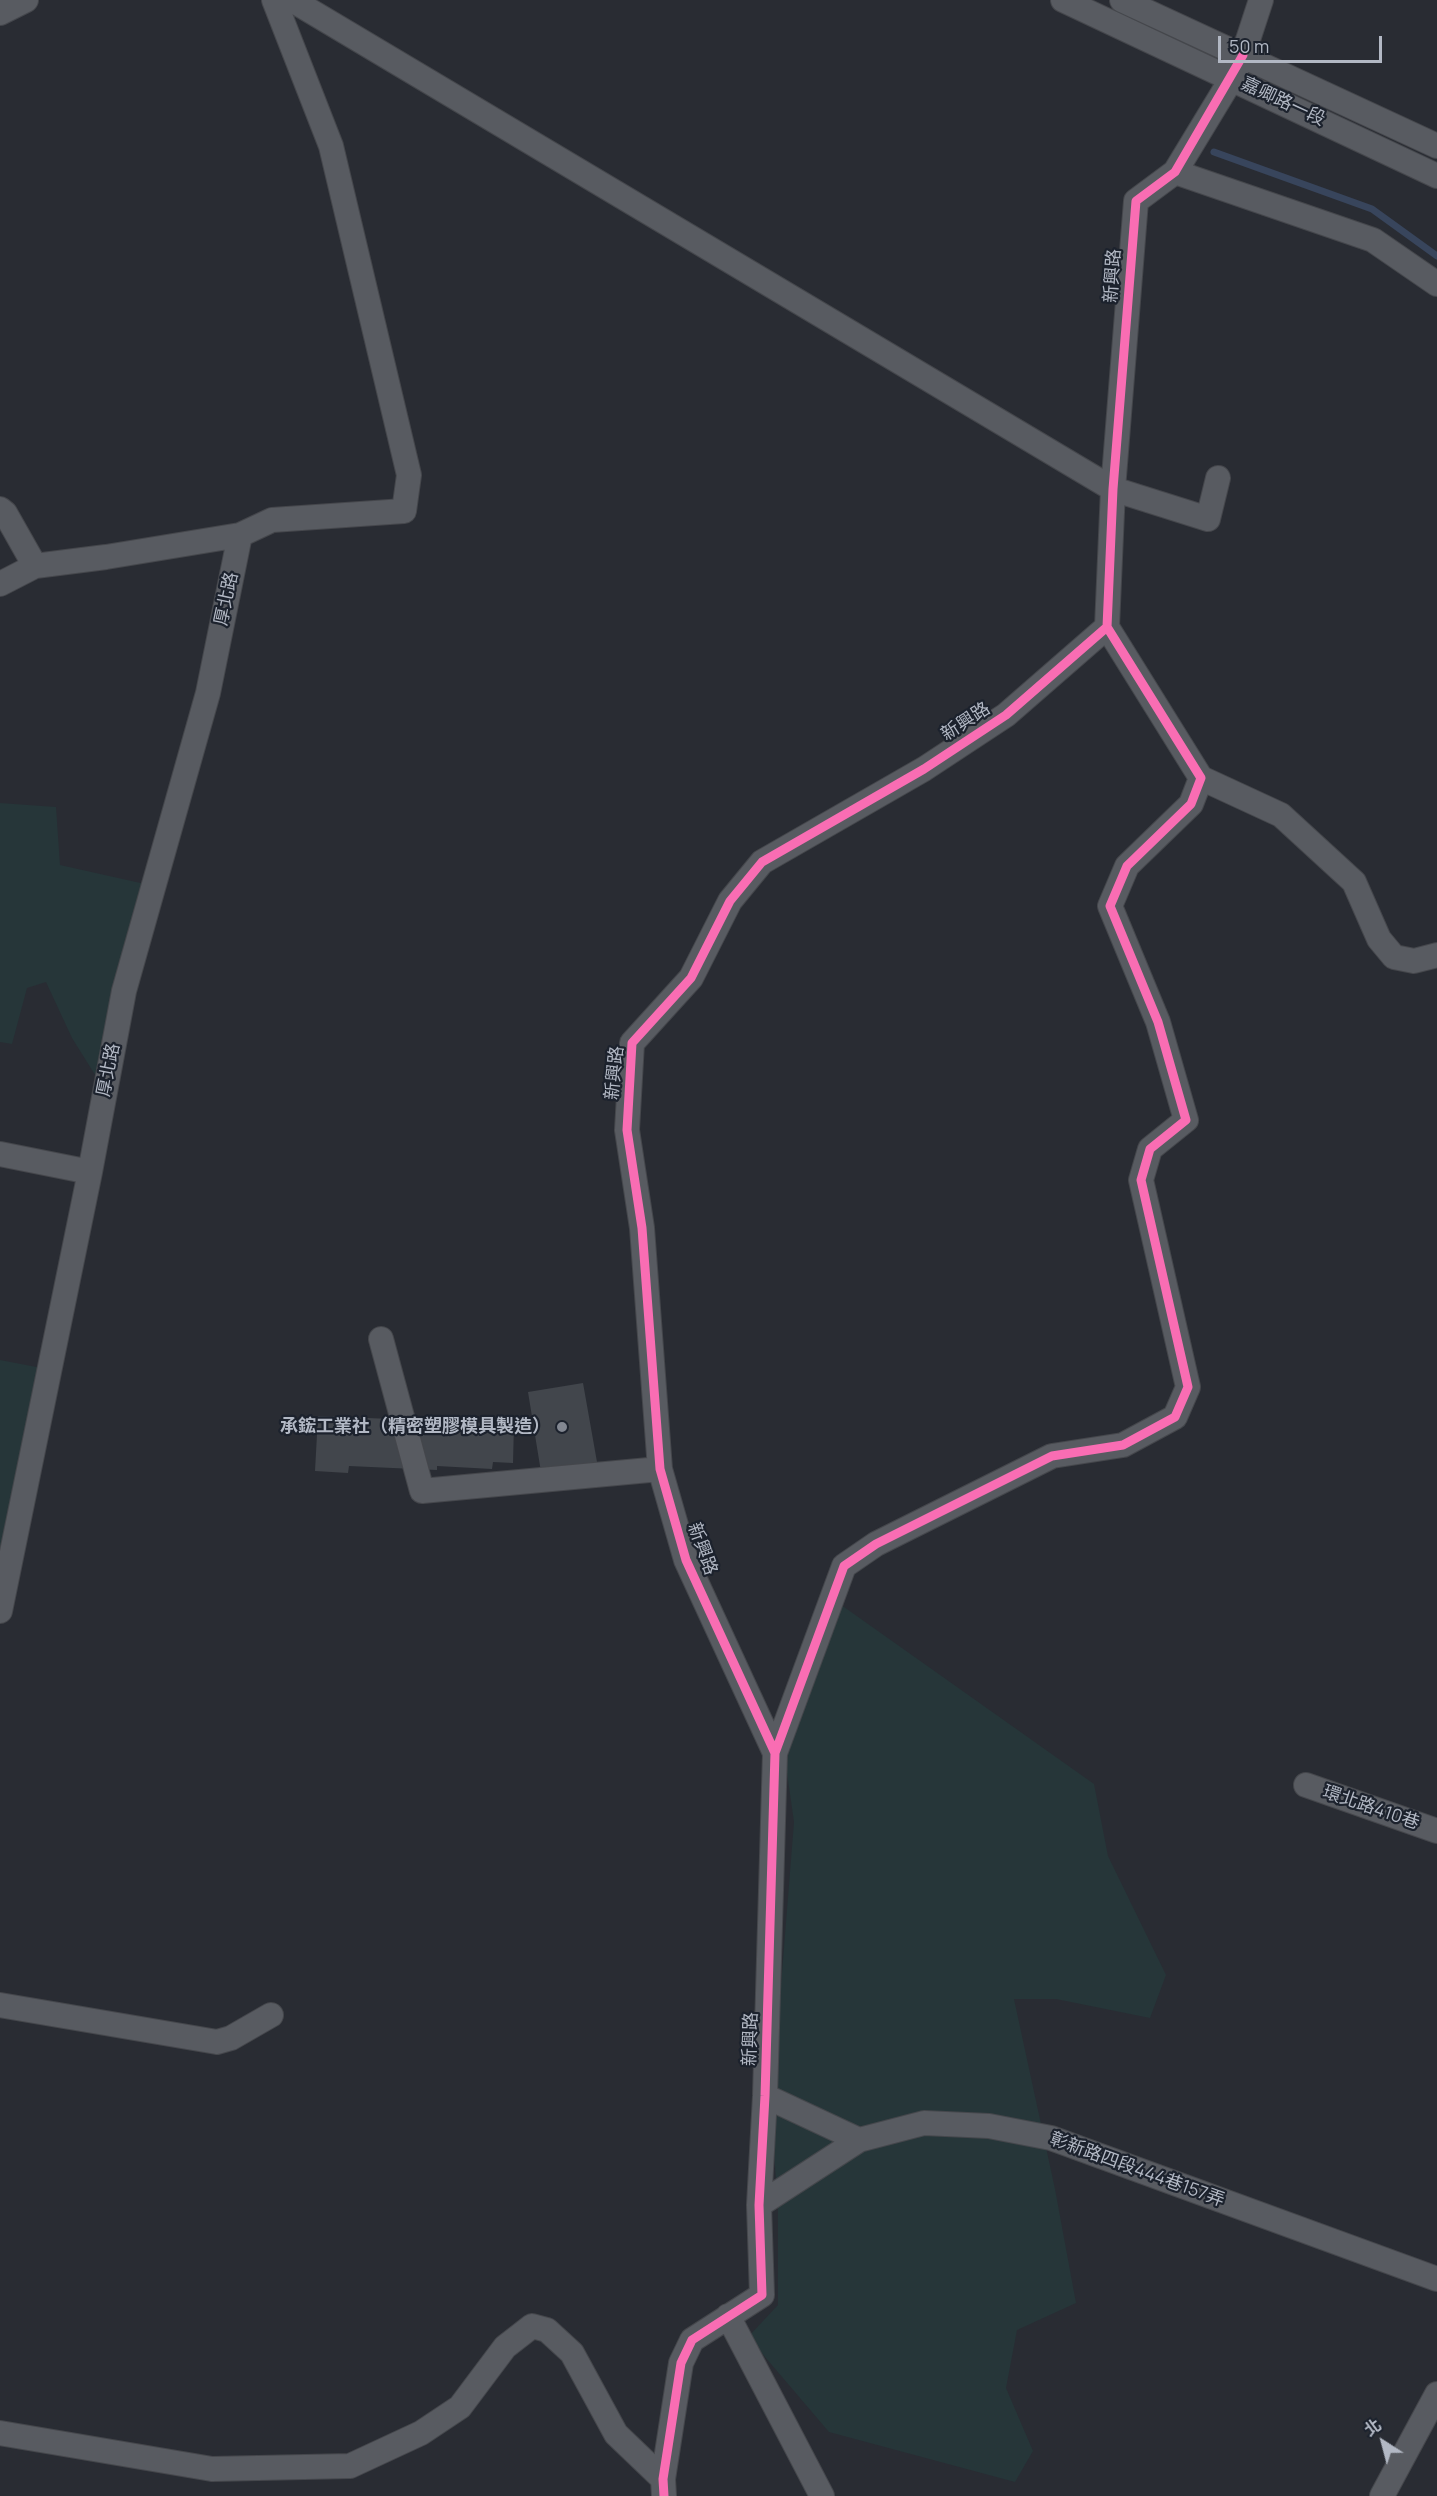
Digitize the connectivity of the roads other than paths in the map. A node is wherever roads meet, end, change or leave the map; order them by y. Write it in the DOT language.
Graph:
graph roads {
  1 [pos="26,0"];
  2 [pos="274,0"];
  3 [pos="291,0"];
  4 [pos="1063,0"];
  5 [pos="1122,0"];
  6 [pos="1261,0"];
  7 [pos="0,13"];
  8 [pos="1243,55"];
  9 [pos="1232,78"];
  10 [pos="1437,146"];
  11 [pos="1175,172"];
  12 [pos="1437,176"];
  13 [pos="1437,284"];
  14 [pos="1218,478"];
  15 [pos="1113,489"];
  16 [pos="0,509"];
  17 [pos="240,535"];
  18 [pos="35,566"];
  19 [pos="0,584"];
  20 [pos="1107,627"];
  21 [pos="1201,778"];
  22 [pos="1437,955"];
  23 [pos="0,1154"];
  24 [pos="90,1172"];
  25 [pos="381,1340"];
  26 [pos="660,1469"];
  27 [pos="2,1583"];
  28 [pos="0,1611"];
  29 [pos="775,1753"];
  30 [pos="1306,1785"];
  31 [pos="1437,1831"];
  32 [pos="0,2004"];
  33 [pos="271,2015"];
  34 [pos="765,2096"];
  35 [pos="859,2140"];
  36 [pos="759,2205"];
  37 [pos="1437,2279"];
  38 [pos="728,2316"];
  39 [pos="1437,2394"];
  40 [pos="0,2433"];
  41 [pos="663,2488"];
  42 [pos="822,2496"];
  43 [pos="1382,2496"];
  1 -- 7 [label="street"];
  2 -- 17 [label="street"];
  3 -- 15 [label="street"];
  4 -- 9 [label="street, 嘉卿路一段"];
  5 -- 8 [label="street, 嘉卿路一段"];
  6 -- 8 [label="street, 新興路"];
  8 -- 9 [label="street, 新興路"];
  8 -- 10 [label="street, 嘉卿路一段"];
  9 -- 11 [label="street, 新興路"];
  9 -- 12 [label="street, 嘉卿路一段"];
  11 -- 13 [label="street"];
  11 -- 15 [label="street, 新興路"];
  14 -- 15 [label="street"];
  15 -- 20 [label="street, 新興路"];
  16 -- 18 [label="street"];
  17 -- 18 [label="street"];
  17 -- 24 [label="street, 厚北路"];
  18 -- 19 [label="street"];
  20 -- 21 [label="street"];
  20 -- 26 [label="street, 新興路"];
  21 -- 22 [label="street"];
  21 -- 29 [label="street"];
  23 -- 24 [label="street"];
  24 -- 27 [label="street, 厚北路"];
  25 -- 26 [label="street"];
  26 -- 29 [label="street, 新興路"];
  27 -- 28 [label="street, 厚北路"];
  29 -- 34 [label="street, 新興路"];
  30 -- 31 [label="street, 環北路410巷"];
  32 -- 33 [label="street"];
  34 -- 35 [label="street"];
  34 -- 36 [label="street, 新興路"];
  35 -- 36 [label="street, 彰新路四段444巷157弄"];
  35 -- 37 [label="street, 彰新路四段444巷157弄"];
  36 -- 38 [label="street, 新興路"];
  38 -- 41 [label="street"];
  38 -- 42 [label="street"];
  39 -- 43 [label="street"];
  40 -- 41 [label="street"];
}
